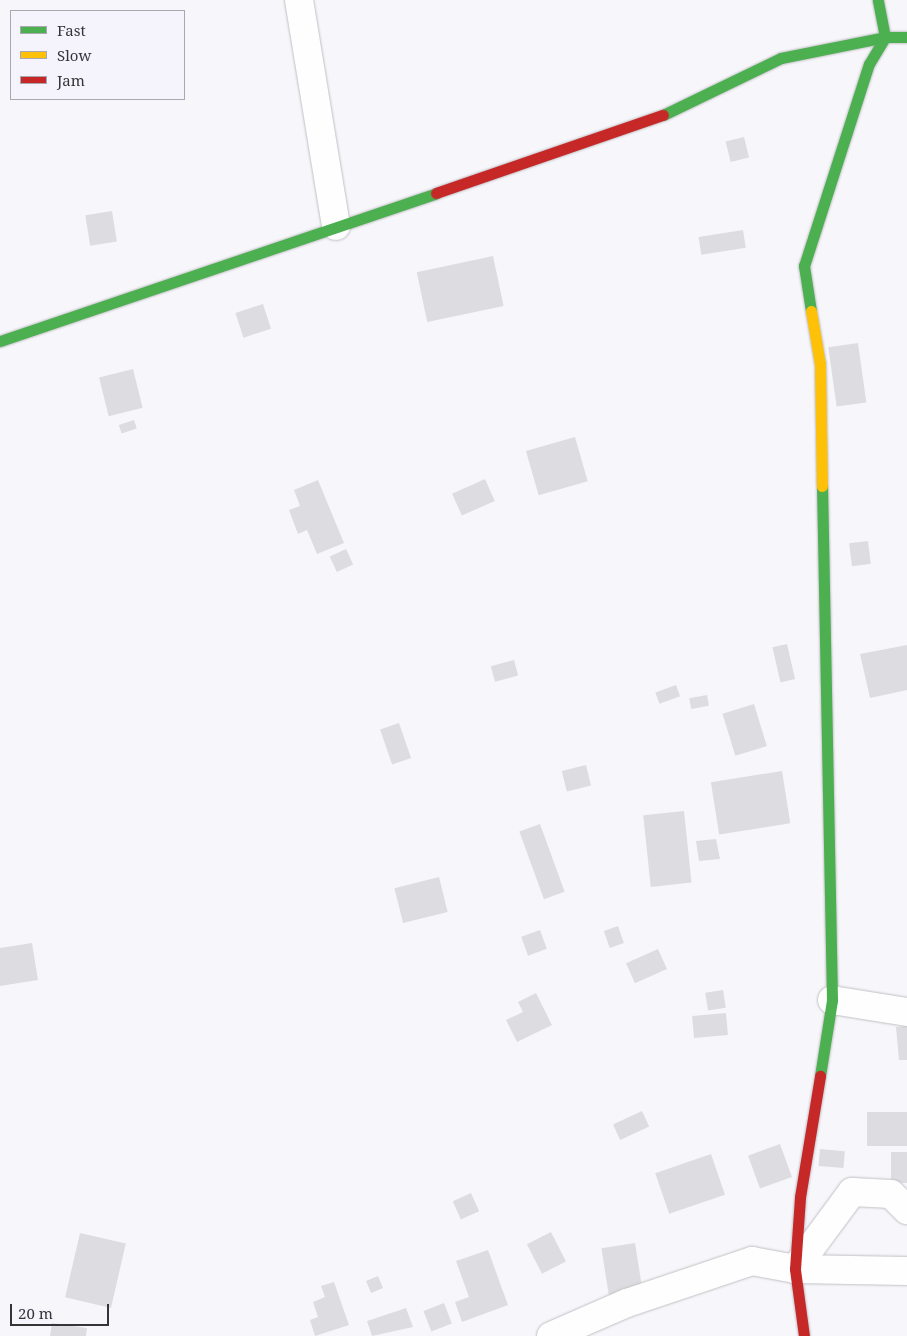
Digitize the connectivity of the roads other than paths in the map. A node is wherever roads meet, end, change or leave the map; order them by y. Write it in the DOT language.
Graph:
graph roads {
  1 [pos="299,0"];
  2 [pos="878,0"];
  3 [pos="884,37"];
  4 [pos="907,37"];
  5 [pos="336,226"];
  6 [pos="0,341"];
  7 [pos="832,1000"];
  8 [pos="907,1012"];
  9 [pos="907,1210"];
  10 [pos="795,1269"];
  11 [pos="907,1271"];
  12 [pos="551,1336"];
  13 [pos="804,1336"];
  1 -- 5 [label="street"];
  2 -- 3 [label="street"];
  3 -- 4 [label="street"];
  3 -- 5 [label="street"];
  3 -- 7 [label="street"];
  5 -- 6 [label="street"];
  7 -- 8 [label="street"];
  7 -- 10 [label="street"];
  9 -- 10 [label="street"];
  10 -- 11 [label="street"];
  10 -- 12 [label="street"];
  10 -- 13 [label="street"];
}
